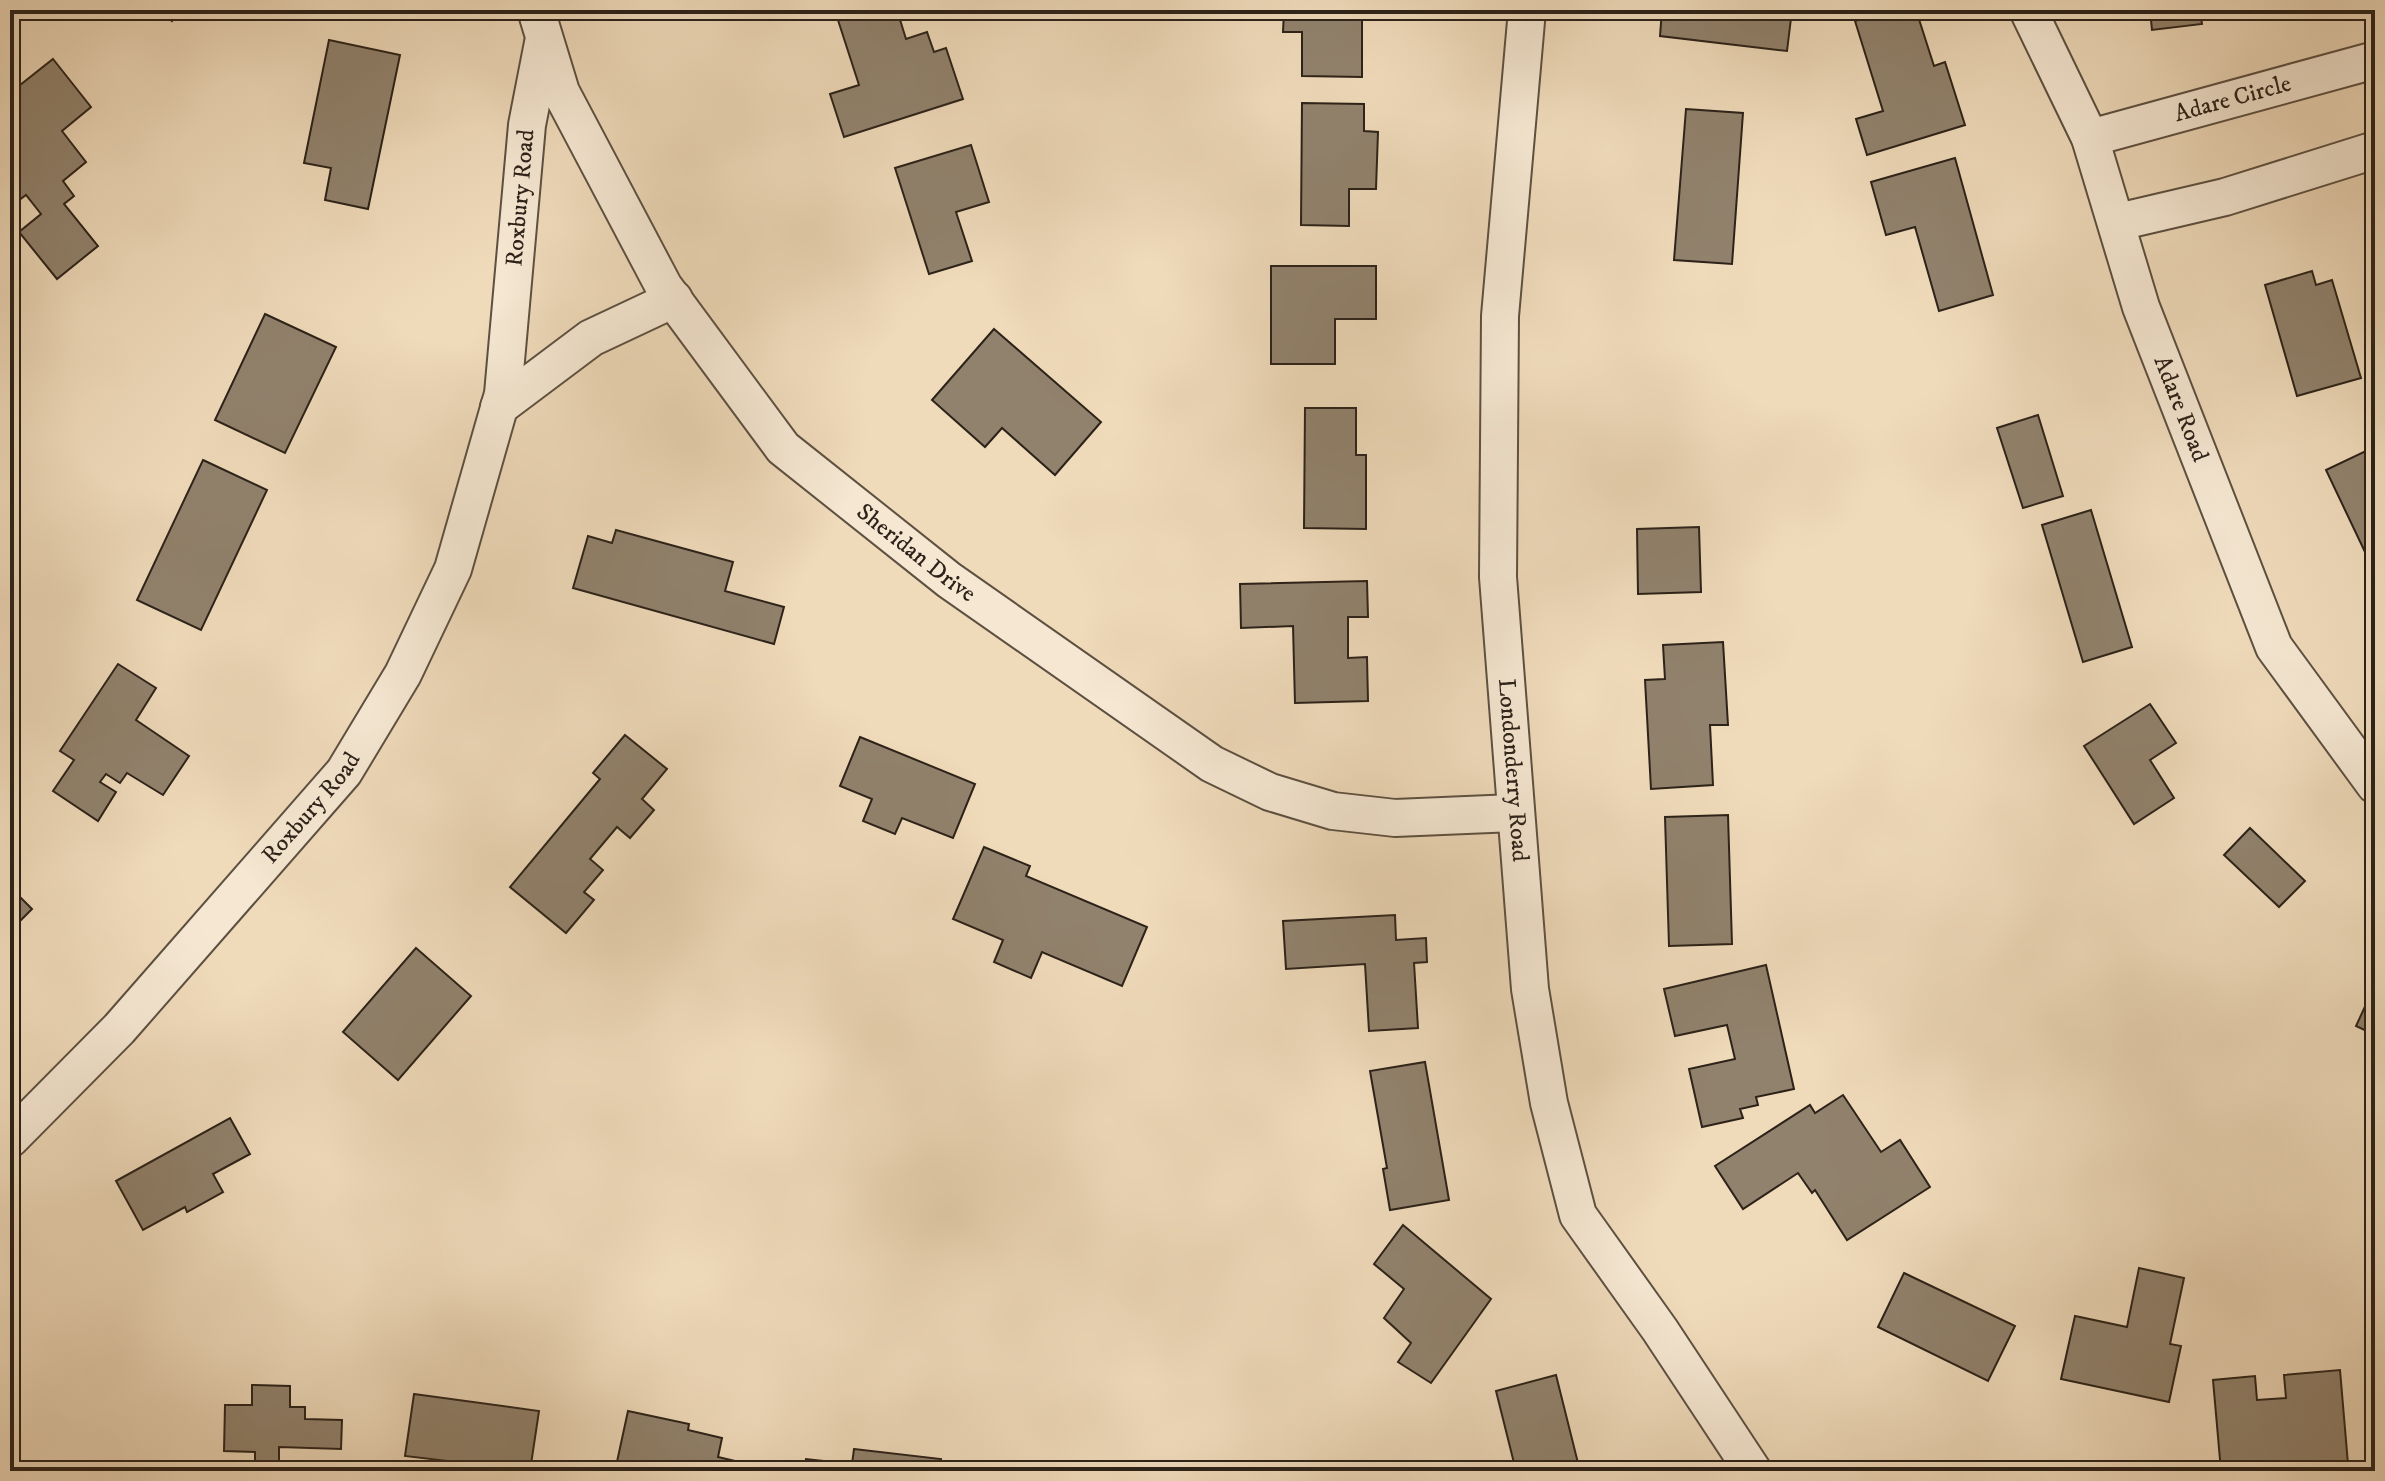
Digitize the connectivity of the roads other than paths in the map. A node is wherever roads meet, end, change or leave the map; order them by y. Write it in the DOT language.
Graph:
graph roads {
  1 [pos="1527,10"];
  2 [pos="2028,10"];
  3 [pos="540,24"];
  4 [pos="2375,60"];
  5 [pos="2090,138"];
  6 [pos="2375,150"];
  7 [pos="2118,222"];
  8 [pos="674,299"];
  9 [pos="499,407"];
  10 [pos="2375,785"];
  11 [pos="1514,813"];
  12 [pos="10,1139"];
  13 [pos="1754,1470"];
  1 -- 11 [label="street, Londonderry Road"];
  2 -- 5 [label="street, Adare Road"];
  3 -- 8 [label="street, Sheridan Drive"];
  3 -- 9 [label="street, Roxbury Road"];
  4 -- 5 [label="street, Adare Circle"];
  5 -- 7 [label="street, Adare Road"];
  6 -- 7 [label="street"];
  7 -- 10 [label="street, Adare Road"];
  8 -- 9 [label="street"];
  8 -- 11 [label="street, Sheridan Drive"];
  9 -- 12 [label="street, Roxbury Road"];
  11 -- 13 [label="street, Londonderry Road"];
}
